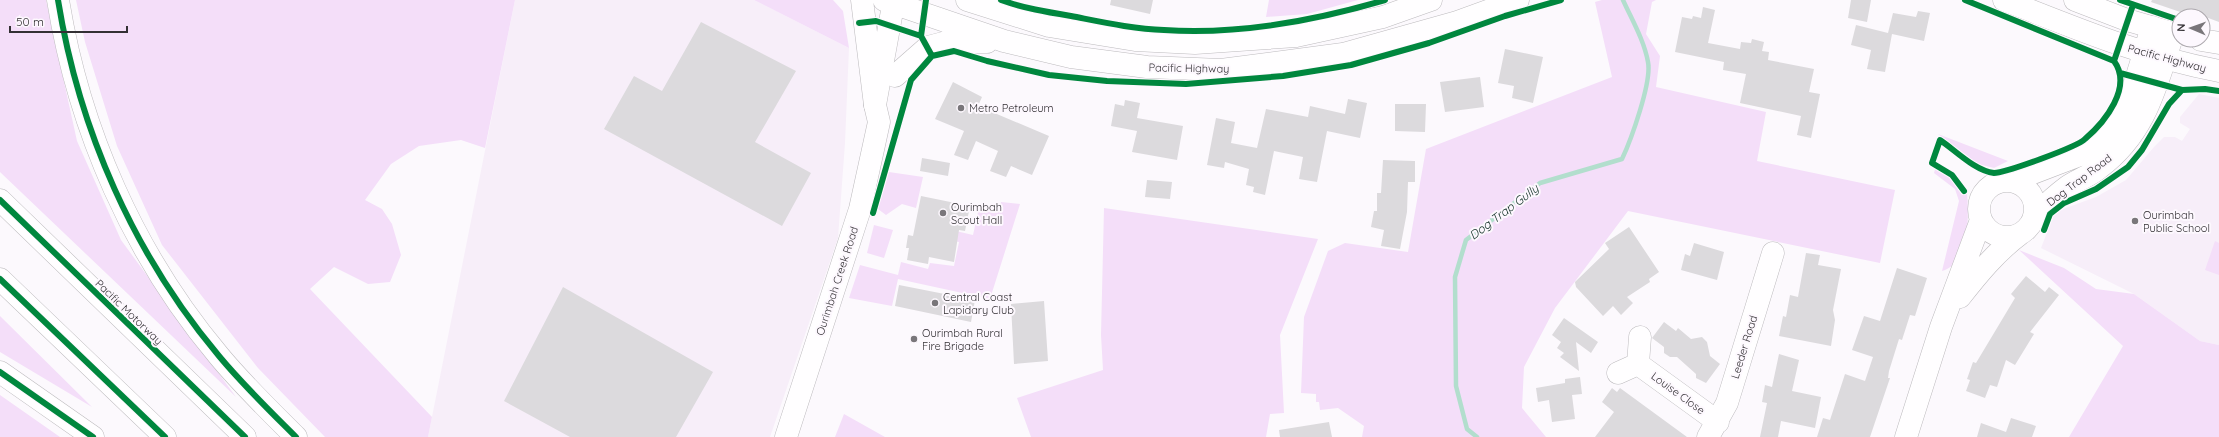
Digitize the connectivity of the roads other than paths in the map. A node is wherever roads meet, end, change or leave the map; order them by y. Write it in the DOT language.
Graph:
graph roads {
  1 [pos="58,0"];
  2 [pos="862,0"];
  3 [pos="966,0"];
  4 [pos="1431,0"];
  5 [pos="1518,0"];
  6 [pos="2004,0"];
  7 [pos="2075,0"];
  8 [pos="898,2"];
  9 [pos="2152,27"];
  10 [pos="2171,33"];
  11 [pos="1004,41"];
  12 [pos="2171,46"];
  13 [pos="2143,54"];
  14 [pos="2165,60"];
  15 [pos="2219,71"];
  16 [pos="895,76"];
  17 [pos="877,114"];
  18 [pos="2012,181"];
  19 [pos="0,200"];
  20 [pos="1981,220"];
  21 [pos="2027,226"];
  22 [pos="1773,253"];
  23 [pos="0,279"];
  24 [pos="1945,317"];
  25 [pos="1640,336"];
  26 [pos="1638,364"];
  27 [pos="0,372"];
  28 [pos="1618,373"];
  29 [pos="1713,430"];
  30 [pos="93,437"];
  31 [pos="165,437"];
  32 [pos="245,437"];
  33 [pos="296,437"];
  34 [pos="786,437"];
  35 [pos="1906,437"];
  1 -- 33 [label="main road"];
  2 -- 17 [label="main road"];
  3 -- 4 [label="main road"];
  5 -- 11 [label="main road, Pacific Highway"];
  6 -- 13 [label="main road, Pacific Highway"];
  7 -- 9 [label="main road"];
  8 -- 11 [label="main road, Pacific Highway"];
  8 -- 16 [label="main road, Ourimbah Creek Road"];
  8 -- 17 [label="main road, Ourimbah Creek Road"];
  9 -- 10 [label="main road"];
  9 -- 13 [label="main road, Dog Trap Road"];
  11 -- 16 [label="main road"];
  12 -- 14 [label="main road, Dog Trap Road"];
  13 -- 14 [label="main road, Pacific Highway"];
  13 -- 18 [label="main road, Dog Trap Road"];
  14 -- 15 [label="main road, Pacific Highway"];
  14 -- 21 [label="main road, Dog Trap Road"];
  16 -- 17 [label="main road, Ourimbah Creek Road"];
  17 -- 34 [label="main road, Ourimbah Creek Road"];
  18 -- 20 [label="main road"];
  18 -- 21 [label="main road"];
  19 -- 32 [label="main road, Pacific Motorway"];
  20 -- 21 [label="main road"];
  20 -- 24 [label="main road, Dog Trap Road"];
  21 -- 24 [label="main road, Dog Trap Road"];
  22 -- 29 [label="main road, Leeder Road"];
  23 -- 31 [label="main road"];
  24 -- 35 [label="main road, Dog Trap Road"];
  25 -- 26 [label="main road"];
  26 -- 28 [label="main road"];
  26 -- 29 [label="main road, Louise Close"];
  27 -- 30 [label="main road"];
}
